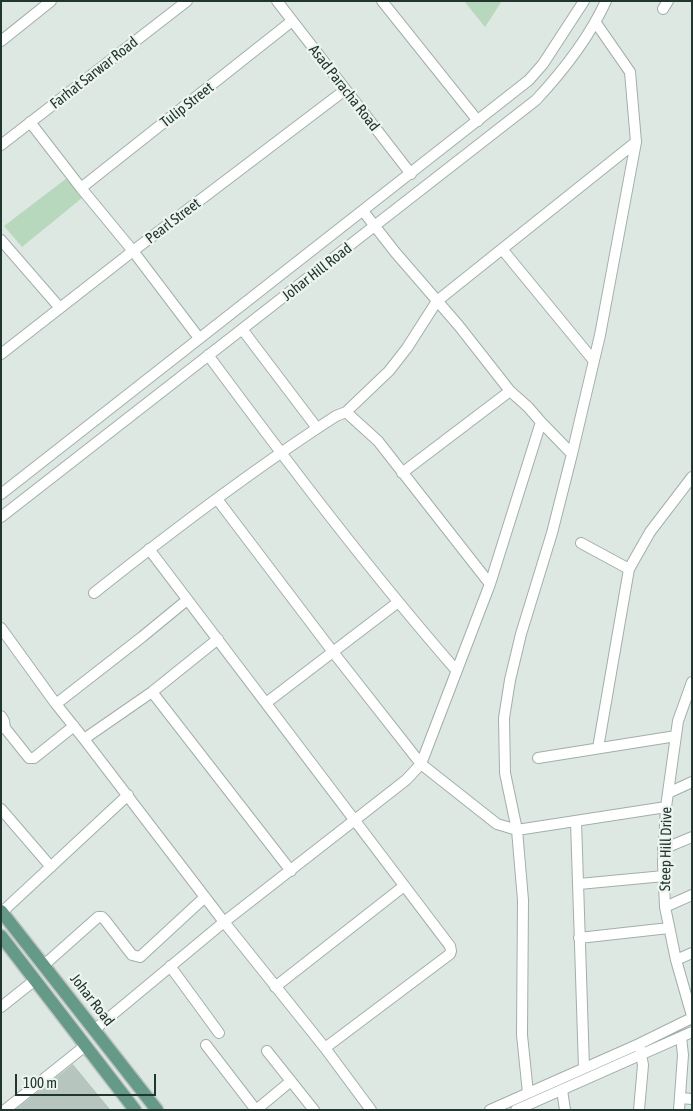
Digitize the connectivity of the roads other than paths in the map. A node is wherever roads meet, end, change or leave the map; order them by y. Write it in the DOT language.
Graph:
graph roads {
  1 [pos="51,1"];
  2 [pos="186,1"];
  3 [pos="276,1"];
  4 [pos="382,1"];
  5 [pos="584,1"];
  6 [pos="606,1"];
  7 [pos="175,5"];
  8 [pos="292,21"];
  9 [pos="596,23"];
  10 [pos="1,41"];
  11 [pos="346,90"];
  12 [pos="478,121"];
  13 [pos="30,122"];
  14 [pos="636,142"];
  15 [pos="1,145"];
  16 [pos="411,174"];
  17 [pos="81,188"];
  18 [pos="363,211"];
  19 [pos="376,227"];
  20 [pos="3,245"];
  21 [pos="502,249"];
  22 [pos="133,251"];
  23 [pos="437,301"];
  24 [pos="60,308"];
  25 [pos="242,329"];
  26 [pos="199,338"];
  27 [pos="1,354"];
  28 [pos="208,355"];
  29 [pos="594,361"];
  30 [pos="510,390"];
  31 [pos="346,412"];
  32 [pos="541,422"];
  33 [pos="317,428"];
  34 [pos="280,452"];
  35 [pos="572,454"];
  36 [pos="402,473"];
  37 [pos="692,477"];
  38 [pos="1,494"];
  39 [pos="217,499"];
  40 [pos="1,517"];
  41 [pos="581,543"];
  42 [pos="149,549"];
  43 [pos="629,569"];
  44 [pos="490,584"];
  45 [pos="94,593"];
  46 [pos="187,600"];
  47 [pos="397,603"];
  48 [pos="1,628"];
  49 [pos="218,639"];
  50 [pos="333,652"];
  51 [pos="456,670"];
  52 [pos="692,682"];
  53 [pos="152,692"];
  54 [pos="266,703"];
  55 [pos="56,704"];
  56 [pos="1,716"];
  57 [pos="74,726"];
  58 [pos="3,728"];
  59 [pos="676,736"];
  60 [pos="84,739"];
  61 [pos="598,748"];
  62 [pos="538,758"];
  63 [pos="421,764"];
  64 [pos="692,782"];
  65 [pos="120,785"];
  66 [pos="668,793"];
  67 [pos="128,795"];
  68 [pos="666,807"];
  69 [pos="112,809"];
  70 [pos="2,812"];
  71 [pos="355,820"];
  72 [pos="576,821"];
  73 [pos="517,830"];
  74 [pos="692,837"];
  75 [pos="663,849"];
  76 [pos="51,867"];
  77 [pos="291,870"];
  78 [pos="664,876"];
  79 [pos="579,884"];
  80 [pos="404,886"];
  81 [pos="692,895"];
  82 [pos="205,897"];
  83 [pos="664,907"];
  84 [pos="2,912"];
  85 [pos="224,922"];
  86 [pos="669,928"];
  87 [pos="1,936"];
  88 [pos="579,938"];
  89 [pos="692,953"];
  90 [pos="676,960"];
  91 [pos="44,965"];
  92 [pos="170,966"];
  93 [pos="35,980"];
  94 [pos="275,987"];
  95 [pos="1,1007"];
  96 [pos="692,1017"];
  97 [pos="94,1030"];
  98 [pos="692,1032"];
  99 [pos="219,1033"];
  100 [pos="681,1037"];
  101 [pos="639,1044"];
  102 [pos="206,1045"];
  103 [pos="85,1046"];
  104 [pos="325,1048"];
  105 [pos="267,1052"];
  106 [pos="642,1054"];
  107 [pos="584,1068"];
  108 [pos="291,1081"];
  109 [pos="562,1090"];
  110 [pos="528,1093"];
  111 [pos="681,1098"];
  112 [pos="692,1099"];
  113 [pos="5,1110"];
  114 [pos="135,1110"];
  115 [pos="156,1110"];
  116 [pos="256,1110"];
  117 [pos="314,1110"];
  118 [pos="371,1110"];
  119 [pos="490,1110"];
  120 [pos="516,1110"];
  121 [pos="564,1110"];
  122 [pos="639,1110"];
  123 [pos="679,1110"];
  1 -- 10 [label="street"];
  2 -- 7 [label="street, Farhat Sarwar Road"];
  3 -- 8 [label="street, Asad Paracha Road"];
  4 -- 12 [label="street"];
  5 -- 12 [label="street, Johar Hill Road"];
  6 -- 9 [label="street, Johar Hill Road"];
  7 -- 13 [label="street, Farhat Sarwar Road"];
  8 -- 11 [label="street, Asad Paracha Road"];
  8 -- 17 [label="street, Tulip Street"];
  9 -- 14 [label="street"];
  9 -- 19 [label="street, Johar Hill Road"];
  11 -- 16 [label="street, Asad Paracha Road"];
  11 -- 22 [label="street, Pearl Street"];
  12 -- 16 [label="street, Johar Hill Road"];
  13 -- 15 [label="street, Farhat Sarwar Road"];
  13 -- 17 [label="street"];
  14 -- 21 [label="street"];
  14 -- 29 [label="street"];
  16 -- 18 [label="street, Johar Hill Road"];
  17 -- 22 [label="street"];
  18 -- 19 [label="street"];
  18 -- 26 [label="street, Johar Hill Road"];
  19 -- 23 [label="street"];
  19 -- 25 [label="street, Johar Hill Road"];
  20 -- 24 [label="street"];
  21 -- 23 [label="street"];
  21 -- 29 [label="street"];
  22 -- 24 [label="street, Pearl Street"];
  22 -- 26 [label="street"];
  23 -- 30 [label="street"];
  23 -- 31 [label="street"];
  24 -- 27 [label="street, Pearl Street"];
  25 -- 28 [label="street, Johar Hill Road"];
  25 -- 33 [label="street"];
  26 -- 38 [label="street, Johar Hill Road"];
  28 -- 34 [label="street"];
  28 -- 40 [label="street, Johar Hill Road"];
  29 -- 35 [label="street"];
  30 -- 32 [label="street"];
  30 -- 36 [label="street"];
  31 -- 33 [label="street"];
  31 -- 36 [label="street"];
  32 -- 35 [label="street"];
  32 -- 44 [label="street"];
  33 -- 34 [label="street"];
  34 -- 39 [label="street"];
  34 -- 47 [label="street"];
  35 -- 73 [label="street"];
  36 -- 44 [label="street"];
  37 -- 43 [label="street"];
  39 -- 42 [label="street"];
  39 -- 50 [label="street"];
  41 -- 43 [label="street"];
  42 -- 45 [label="street"];
  42 -- 46 [label="street"];
  43 -- 61 [label="street"];
  44 -- 51 [label="street"];
  46 -- 49 [label="street"];
  46 -- 55 [label="street"];
  47 -- 50 [label="street"];
  47 -- 51 [label="street"];
  48 -- 55 [label="street"];
  49 -- 53 [label="street"];
  49 -- 54 [label="street"];
  50 -- 54 [label="street"];
  50 -- 63 [label="street"];
  51 -- 63 [label="street"];
  52 -- 59 [label="street, Steep Hill Drive"];
  53 -- 60 [label="street"];
  53 -- 77 [label="street"];
  54 -- 71 [label="street"];
  55 -- 57 [label="street"];
  56 -- 58 [label="street"];
  57 -- 58 [label="street"];
  57 -- 60 [label="street"];
  59 -- 61 [label="street"];
  59 -- 66 [label="street, Steep Hill Drive"];
  60 -- 65 [label="street"];
  61 -- 62 [label="street"];
  63 -- 71 [label="street"];
  63 -- 73 [label="street"];
  64 -- 66 [label="street"];
  65 -- 67 [label="street"];
  65 -- 69 [label="street"];
  66 -- 68 [label="street, Steep Hill Drive"];
  67 -- 69 [label="street"];
  67 -- 82 [label="street"];
  68 -- 72 [label="street"];
  68 -- 75 [label="street, Steep Hill Drive"];
  69 -- 76 [label="street"];
  70 -- 76 [label="street"];
  71 -- 77 [label="street"];
  71 -- 80 [label="street"];
  72 -- 73 [label="street"];
  72 -- 79 [label="street"];
  73 -- 110 [label="street"];
  74 -- 75 [label="street"];
  75 -- 78 [label="street, Steep Hill Drive"];
  76 -- 84 [label="street"];
  77 -- 85 [label="street"];
  78 -- 79 [label="street"];
  78 -- 83 [label="street, Steep Hill Drive"];
  79 -- 88 [label="street"];
  80 -- 94 [label="street"];
  80 -- 104 [label="street"];
  81 -- 83 [label="street"];
  82 -- 85 [label="street"];
  82 -- 91 [label="street"];
  83 -- 86 [label="street, Steep Hill Drive"];
  84 -- 91 [label="main road, Johar Road"];
  85 -- 92 [label="street"];
  85 -- 94 [label="street"];
  86 -- 88 [label="street"];
  86 -- 90 [label="street, Steep Hill Drive"];
  87 -- 93 [label="main road"];
  88 -- 107 [label="street"];
  89 -- 90 [label="street"];
  90 -- 96 [label="street, Steep Hill Drive"];
  91 -- 97 [label="main road, Johar Road"];
  92 -- 97 [label="street"];
  92 -- 99 [label="street"];
  93 -- 95 [label="street"];
  93 -- 103 [label="main road"];
  94 -- 104 [label="street"];
  96 -- 101 [label="street"];
  97 -- 115 [label="main road, Johar Road"];
  98 -- 100 [label="street"];
  100 -- 106 [label="street"];
  100 -- 111 [label="street"];
  101 -- 106 [label="street"];
  101 -- 107 [label="street"];
  102 -- 116 [label="street"];
  103 -- 113 [label="street"];
  103 -- 114 [label="main road"];
  104 -- 118 [label="street"];
  105 -- 108 [label="street"];
  106 -- 109 [label="street"];
  106 -- 122 [label="street"];
  107 -- 110 [label="street"];
  108 -- 116 [label="street"];
  108 -- 117 [label="street"];
  109 -- 120 [label="street"];
  109 -- 121 [label="street"];
  110 -- 119 [label="street"];
  111 -- 112 [label="street"];
  111 -- 123 [label="street"];
}
